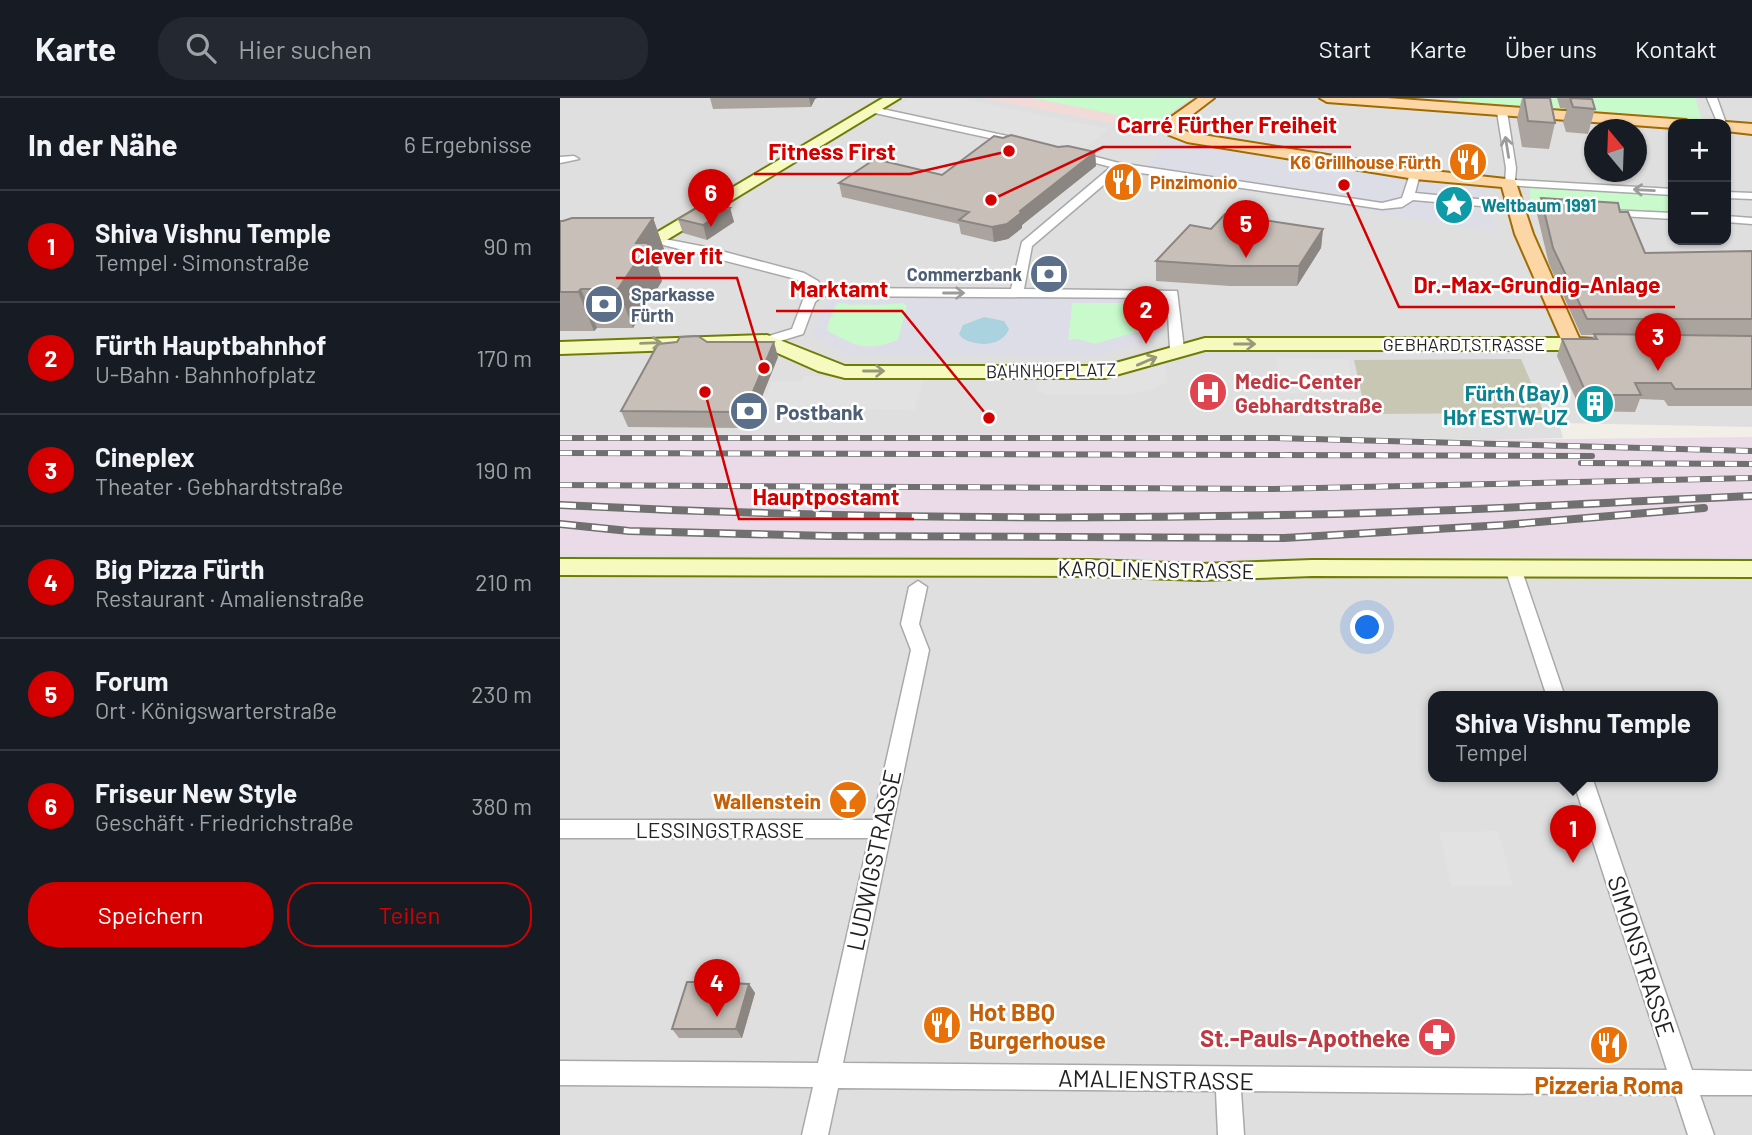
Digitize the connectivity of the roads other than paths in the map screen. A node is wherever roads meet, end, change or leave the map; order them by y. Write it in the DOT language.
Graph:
graph roads {
  1 [pos="893,98"];
  2 [pos="1207,98"];
  3 [pos="1326,98"];
  4 [pos="1712,98"];
  5 [pos="1348,99"];
  6 [pos="873,110"];
  7 [pos="1502,112"];
  8 [pos="1721,119"];
  9 [pos="1668,123"];
  10 [pos="1731,127"];
  11 [pos="1172,129"];
  12 [pos="1752,129"];
  13 [pos="1044,147"];
  14 [pos="1056,150"];
  15 [pos="573,159"];
  16 [pos="560,160"];
  17 [pos="1119,166"];
  18 [pos="1415,174"];
  19 [pos="1509,183"];
  20 [pos="1668,192"];
  21 [pos="1731,195"];
  22 [pos="1409,196"];
  23 [pos="1752,197"];
  24 [pos="1515,207"];
  25 [pos="1570,211"];
  26 [pos="1597,212"];
  27 [pos="1668,216"];
  28 [pos="1731,219"];
  29 [pos="1752,221"];
  30 [pos="617,241"];
  31 [pos="654,242"];
  32 [pos="817,288"];
  33 [pos="1017,293"];
  34 [pos="767,341"];
  35 [pos="1572,344"];
  36 [pos="1620,344"];
  37 [pos="560,348"];
  38 [pos="1177,349"];
  39 [pos="560,567"];
  40 [pos="1513,568"];
  41 [pos="1752,569"];
  42 [pos="918,587"];
  43 [pos="1554,691"];
  44 [pos="1584,782"];
  45 [pos="560,829"];
  46 [pos="879,829"];
  47 [pos="560,1073"];
  48 [pos="828,1075"];
  49 [pos="1228,1080"];
  50 [pos="1684,1082"];
  51 [pos="1752,1083"];
  52 [pos="815,1135"];
  53 [pos="1231,1135"];
  54 [pos="1701,1135"];
  1 -- 6 [label="main road"];
  2 -- 11 [label="main road"];
  3 -- 5 [label="main road"];
  4 -- 8 [label="street"];
  5 -- 7 [label="main road"];
  6 -- 13 [label="street"];
  6 -- 31 [label="main road"];
  7 -- 9 [label="main road"];
  19 -- 7 [label="street, one-way"];
  10 -- 12 [label="main road"];
  11 -- 18 [label="main road"];
  14 -- 17 [label="street"];
  15 -- 16 [label="street"];
  17 -- 22 [label="street"];
  17 -- 33 [label="street"];
  18 -- 19 [label="main road"];
  18 -- 22 [label="street"];
  20 -- 19 [label="street, one-way"];
  19 -- 24 [label="main road"];
  21 -- 23 [label="street"];
  22 -- 24 [label="street"];
  24 -- 25 [label="street"];
  24 -- 35 [label="main road"];
  26 -- 27 [label="street"];
  28 -- 29 [label="street"];
  30 -- 31 [label="main road"];
  31 -- 32 [label="street"];
  32 -- 33 [label="street, one-way"];
  32 -- 34 [label="street"];
  33 -- 38 [label="street"];
  37 -- 34 [label="main road, one-way"];
  34 -- 38 [label="main road, BAHNHOFPLATZ, one-way"];
  35 -- 36 [label="main road, GEBHARDTSTRASSE"];
  38 -- 35 [label="main road, GEBHARDTSTRASSE, one-way"];
  39 -- 40 [label="main road, KAROLINENSTRASSE"];
  40 -- 41 [label="main road, KAROLINENSTRASSE"];
  40 -- 43 [label="street"];
  42 -- 46 [label="street, LUDWIGSTRASSE"];
  44 -- 50 [label="street, SIMONSTRASSE"];
  45 -- 46 [label="street, LESSINGSTRASSE"];
  46 -- 48 [label="street, LUDWIGSTRASSE"];
  47 -- 48 [label="street, AMALIENSTRASSE"];
  48 -- 49 [label="street, AMALIENSTRASSE"];
  48 -- 52 [label="street, LUDWIGSTRASSE"];
  49 -- 50 [label="street, AMALIENSTRASSE"];
  49 -- 53 [label="street"];
  50 -- 51 [label="street, AMALIENSTRASSE"];
  50 -- 54 [label="street, SIMONSTRASSE"];
}
